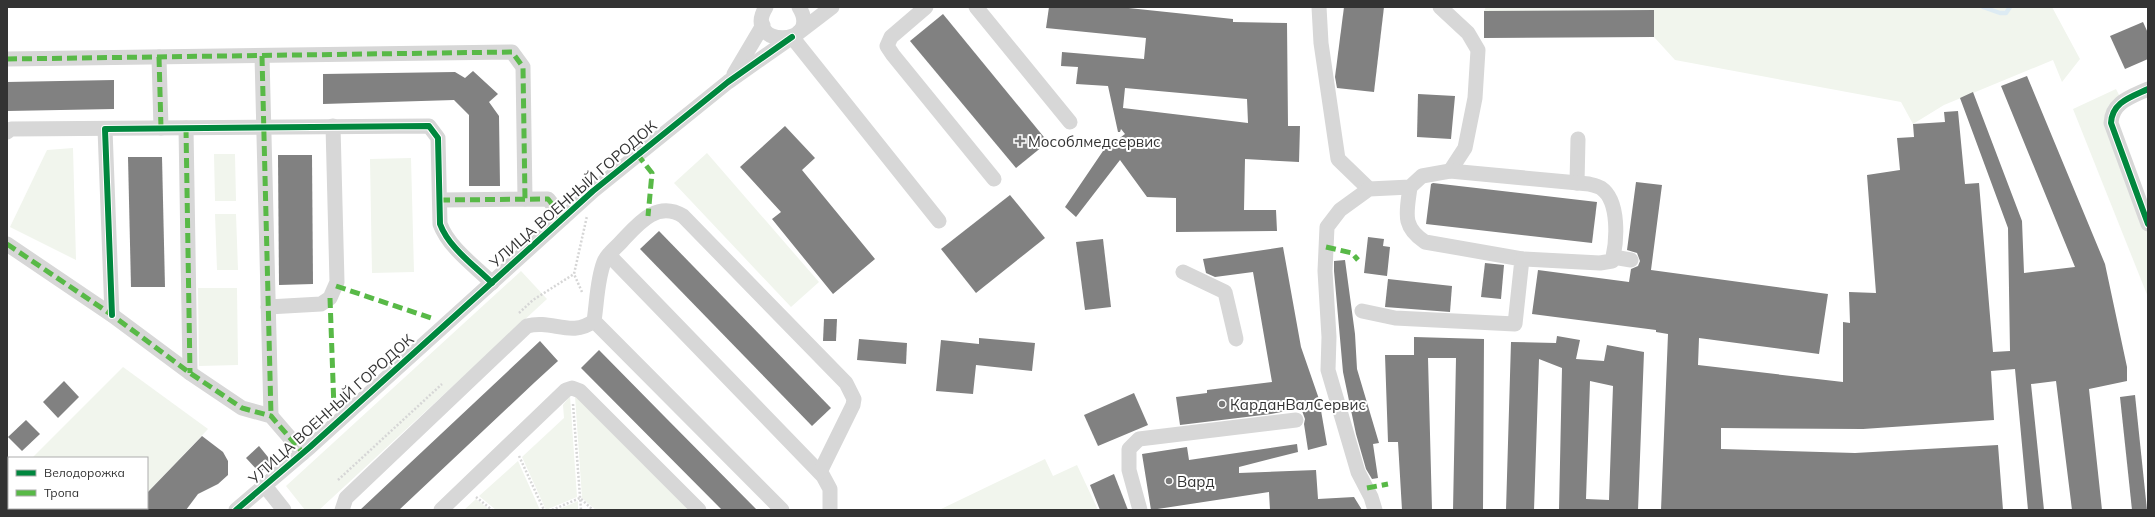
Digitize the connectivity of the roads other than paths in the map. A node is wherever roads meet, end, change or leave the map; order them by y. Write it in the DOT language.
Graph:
graph roads {
  1 [pos="766,7"];
  2 [pos="799,7"];
  3 [pos="832,7"];
  4 [pos="926,7"];
  5 [pos="976,7"];
  6 [pos="1319,7"];
  7 [pos="1440,7"];
  8 [pos="763,25"];
  9 [pos="795,34"];
  10 [pos="262,56"];
  11 [pos="159,57"];
  12 [pos="7,59"];
  13 [pos="728,82"];
  14 [pos="2148,89"];
  15 [pos="1070,122"];
  16 [pos="333,126"];
  17 [pos="264,127"];
  18 [pos="161,128"];
  19 [pos="186,128"];
  20 [pos="105,129"];
  21 [pos="7,132"];
  22 [pos="1578,139"];
  23 [pos="1450,171"];
  24 [pos="994,178"];
  25 [pos="1577,183"];
  26 [pos="1410,187"];
  27 [pos="1369,189"];
  28 [pos="525,199"];
  29 [pos="440,200"];
  30 [pos="563,218"];
  31 [pos="939,221"];
  32 [pos="2148,224"];
  33 [pos="7,244"];
  34 [pos="609,255"];
  35 [pos="1613,257"];
  36 [pos="1522,259"];
  37 [pos="1631,260"];
  38 [pos="1183,272"];
  39 [pos="492,283"];
  40 [pos="268,307"];
  41 [pos="1362,311"];
  42 [pos="112,315"];
  43 [pos="594,321"];
  44 [pos="1236,339"];
  45 [pos="190,373"];
  46 [pos="271,416"];
  47 [pos="1296,420"];
  48 [pos="303,453"];
  49 [pos="820,472"];
  50 [pos="265,486"];
  51 [pos="236,510"];
  52 [pos="284,510"];
  53 [pos="342,510"];
  54 [pos="441,510"];
  55 [pos="699,510"];
  56 [pos="782,510"];
  57 [pos="830,510"];
  58 [pos="1140,510"];
  59 [pos="1375,510"];
  1 -- 8 [label="street"];
  2 -- 9 [label="street"];
  3 -- 9 [label="street, УЛИЦА ВОЕННЫЙ ГОРОДОК"];
  4 -- 24 [label="street"];
  5 -- 15 [label="street"];
  6 -- 27 [label="street"];
  7 -- 23 [label="street"];
  8 -- 9 [label="street"];
  8 -- 13 [label="street"];
  9 -- 13 [label="street, УЛИЦА ВОЕННЫЙ ГОРОДОК"];
  9 -- 31 [label="street"];
  10 -- 11 [label="street"];
  10 -- 17 [label="street"];
  10 -- 28 [label="street"];
  11 -- 12 [label="street"];
  11 -- 18 [label="street"];
  13 -- 30 [label="street, УЛИЦА ВОЕННЫЙ ГОРОДОК"];
  14 -- 32 [label="street"];
  16 -- 17 [label="street"];
  16 -- 29 [label="street"];
  16 -- 40 [label="street"];
  17 -- 19 [label="street"];
  17 -- 40 [label="street"];
  18 -- 19 [label="street"];
  18 -- 20 [label="street"];
  19 -- 45 [label="street"];
  20 -- 21 [label="street"];
  20 -- 42 [label="street"];
  22 -- 25 [label="street"];
  23 -- 25 [label="street"];
  23 -- 26 [label="street"];
  25 -- 35 [label="street"];
  26 -- 27 [label="street"];
  26 -- 36 [label="street"];
  27 -- 59 [label="street"];
  28 -- 29 [label="street"];
  28 -- 30 [label="street"];
  29 -- 39 [label="street"];
  30 -- 39 [label="street, УЛИЦА ВОЕННЫЙ ГОРОДОК"];
  33 -- 42 [label="street"];
  34 -- 43 [label="street"];
  34 -- 49 [label="street"];
  34 -- 49 [label="street"];
  35 -- 36 [label="street"];
  35 -- 37 [label="street"];
  36 -- 41 [label="street"];
  38 -- 44 [label="street"];
  39 -- 48 [label="street, УЛИЦА ВОЕННЫЙ ГОРОДОК"];
  40 -- 46 [label="street"];
  42 -- 45 [label="street"];
  43 -- 53 [label="street"];
  43 -- 56 [label="street"];
  45 -- 46 [label="street"];
  46 -- 48 [label="street"];
  47 -- 58 [label="street"];
  48 -- 50 [label="street, УЛИЦА ВОЕННЫЙ ГОРОДОК"];
  49 -- 57 [label="street"];
  50 -- 51 [label="street, УЛИЦА ВОЕННЫЙ ГОРОДОК"];
  50 -- 52 [label="street"];
  54 -- 55 [label="street"];
}
